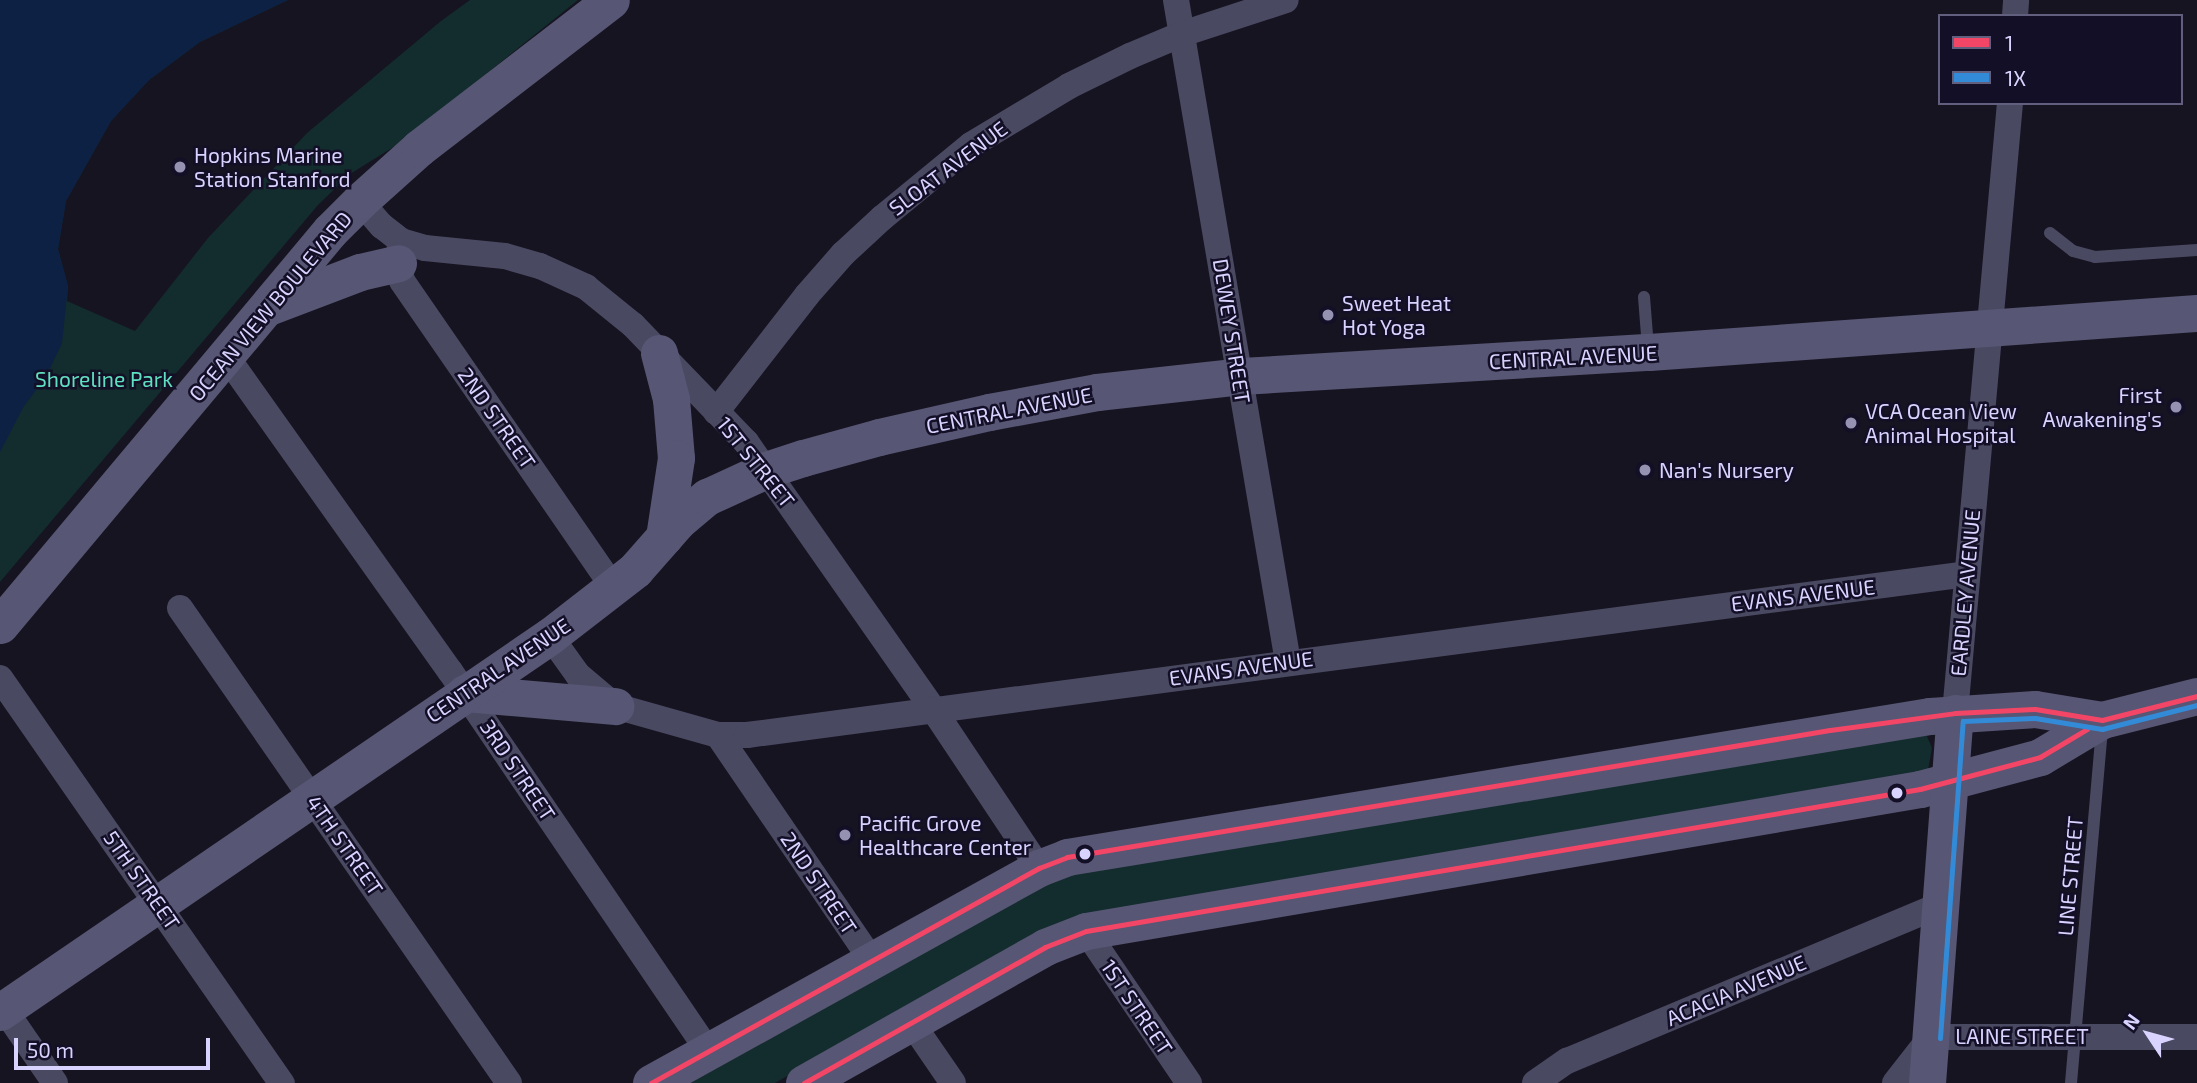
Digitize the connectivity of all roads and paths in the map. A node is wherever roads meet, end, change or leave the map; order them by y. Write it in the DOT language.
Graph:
graph roads {
  1 [pos="611,0"];
  2 [pos="1176,0"];
  3 [pos="1286,0"];
  4 [pos="1182,34"];
  5 [pos="2010,105"];
  6 [pos="360,201"];
  7 [pos="2050,233"];
  8 [pos="2197,250"];
  9 [pos="399,252"];
  10 [pos="1644,296"];
  11 [pos="264,310"];
  12 [pos="2197,313"];
  13 [pos="1988,328"];
  14 [pos="1649,352"];
  15 [pos="659,353"];
  16 [pos="226,356"];
  17 [pos="1241,376"];
  18 [pos="716,412"];
  19 [pos="766,470"];
  20 [pos="664,537"];
  21 [pos="1966,574"];
  22 [pos="614,588"];
  23 [pos="180,608"];
  24 [pos="0,625"];
  25 [pos="550,636"];
  26 [pos="1288,662"];
  27 [pos="0,678"];
  28 [pos="465,693"];
  29 [pos="2191,693"];
  30 [pos="615,706"];
  31 [pos="933,709"];
  32 [pos="1955,713"];
  33 [pos="2102,720"];
  34 [pos="718,736"];
  35 [pos="1951,781"];
  36 [pos="312,796"];
  37 [pos="1039,869"];
  38 [pos="158,903"];
  39 [pos="1942,904"];
  40 [pos="1086,931"];
  41 [pos="873,962"];
  42 [pos="2,1011"];
  43 [pos="911,1022"];
  44 [pos="2075,1036"];
  45 [pos="1931,1037"];
  46 [pos="2197,1037"];
  47 [pos="708,1050"];
  48 [pos="55,1083"];
  49 [pos="282,1083"];
  50 [pos="509,1083"];
  51 [pos="651,1083"];
  52 [pos="804,1083"];
  53 [pos="953,1083"];
  54 [pos="1189,1083"];
  55 [pos="1535,1083"];
  56 [pos="1895,1083"];
  57 [pos="1927,1083"];
  58 [pos="2071,1083"];
  1 -- 6 [label="main road, OCEAN VIEW BOULEVARD"];
  2 -- 4 [label="street, DEWEY STREET"];
  3 -- 4 [label="street, SLOAT AVENUE"];
  4 -- 17 [label="street, DEWEY STREET"];
  4 -- 18 [label="street, SLOAT AVENUE"];
  5 -- 13 [label="street, EARDLEY AVENUE"];
  6 -- 9 [label="street, 1ST STREET"];
  6 -- 11 [label="main road, OCEAN VIEW BOULEVARD"];
  7 -- 8 [label="lane"];
  9 -- 11 [label="main road"];
  9 -- 15 [label="street, 1ST STREET"];
  9 -- 22 [label="street, 2ND STREET"];
  10 -- 14 [label="lane"];
  11 -- 16 [label="main road, OCEAN VIEW BOULEVARD"];
  12 -- 13 [label="main road, CENTRAL AVENUE"];
  13 -- 14 [label="main road, CENTRAL AVENUE"];
  13 -- 21 [label="street, EARDLEY AVENUE"];
  14 -- 17 [label="main road, CENTRAL AVENUE"];
  15 -- 18 [label="street, 1ST STREET"];
  15 -- 20 [label="main road"];
  16 -- 24 [label="main road, OCEAN VIEW BOULEVARD"];
  16 -- 28 [label="street, 3RD STREET"];
  17 -- 19 [label="main road, CENTRAL AVENUE"];
  17 -- 26 [label="street, DEWEY STREET"];
  18 -- 19 [label="street, 1ST STREET"];
  19 -- 20 [label="main road, CENTRAL AVENUE"];
  19 -- 31 [label="street, 1ST STREET"];
  20 -- 22 [label="main road, CENTRAL AVENUE"];
  21 -- 26 [label="street, EVANS AVENUE"];
  21 -- 32 [label="street, EARDLEY AVENUE"];
  22 -- 25 [label="main road, CENTRAL AVENUE"];
  23 -- 36 [label="street, 4TH STREET"];
  25 -- 28 [label="main road, CENTRAL AVENUE"];
  25 -- 30 [label="street, EVANS AVENUE"];
  26 -- 31 [label="street, EVANS AVENUE"];
  27 -- 38 [label="street, 5TH STREET"];
  28 -- 30 [label="main road"];
  28 -- 36 [label="main road, CENTRAL AVENUE"];
  28 -- 47 [label="street, 3RD STREET"];
  29 -- 33 [label="main road"];
  30 -- 34 [label="street, EVANS AVENUE"];
  31 -- 34 [label="street, EVANS AVENUE"];
  31 -- 37 [label="street, 1ST STREET"];
  32 -- 33 [label="main road"];
  32 -- 35 [label="main road, EARDLEY AVENUE"];
  32 -- 37 [label="main road"];
  33 -- 35 [label="main road"];
  33 -- 44 [label="lane, LINE STREET"];
  34 -- 41 [label="street, 2ND STREET"];
  35 -- 39 [label="main road, EARDLEY AVENUE"];
  35 -- 40 [label="main road"];
  36 -- 38 [label="main road, CENTRAL AVENUE"];
  36 -- 50 [label="street, 4TH STREET"];
  37 -- 41 [label="main road"];
  38 -- 42 [label="main road, CENTRAL AVENUE"];
  38 -- 49 [label="street, 5TH STREET"];
  39 -- 45 [label="main road, EARDLEY AVENUE"];
  39 -- 55 [label="street, ACACIA AVENUE"];
  40 -- 43 [label="main road"];
  40 -- 54 [label="street, 1ST STREET"];
  41 -- 47 [label="main road"];
  42 -- 48 [label="street"];
  43 -- 52 [label="main road"];
  43 -- 53 [label="street"];
  44 -- 45 [label="street, LAINE STREET"];
  44 -- 46 [label="street, LAINE STREET"];
  44 -- 58 [label="lane, LINE STREET"];
  45 -- 56 [label="street"];
  45 -- 57 [label="main road, EARDLEY AVENUE"];
  47 -- 51 [label="main road"];
}
